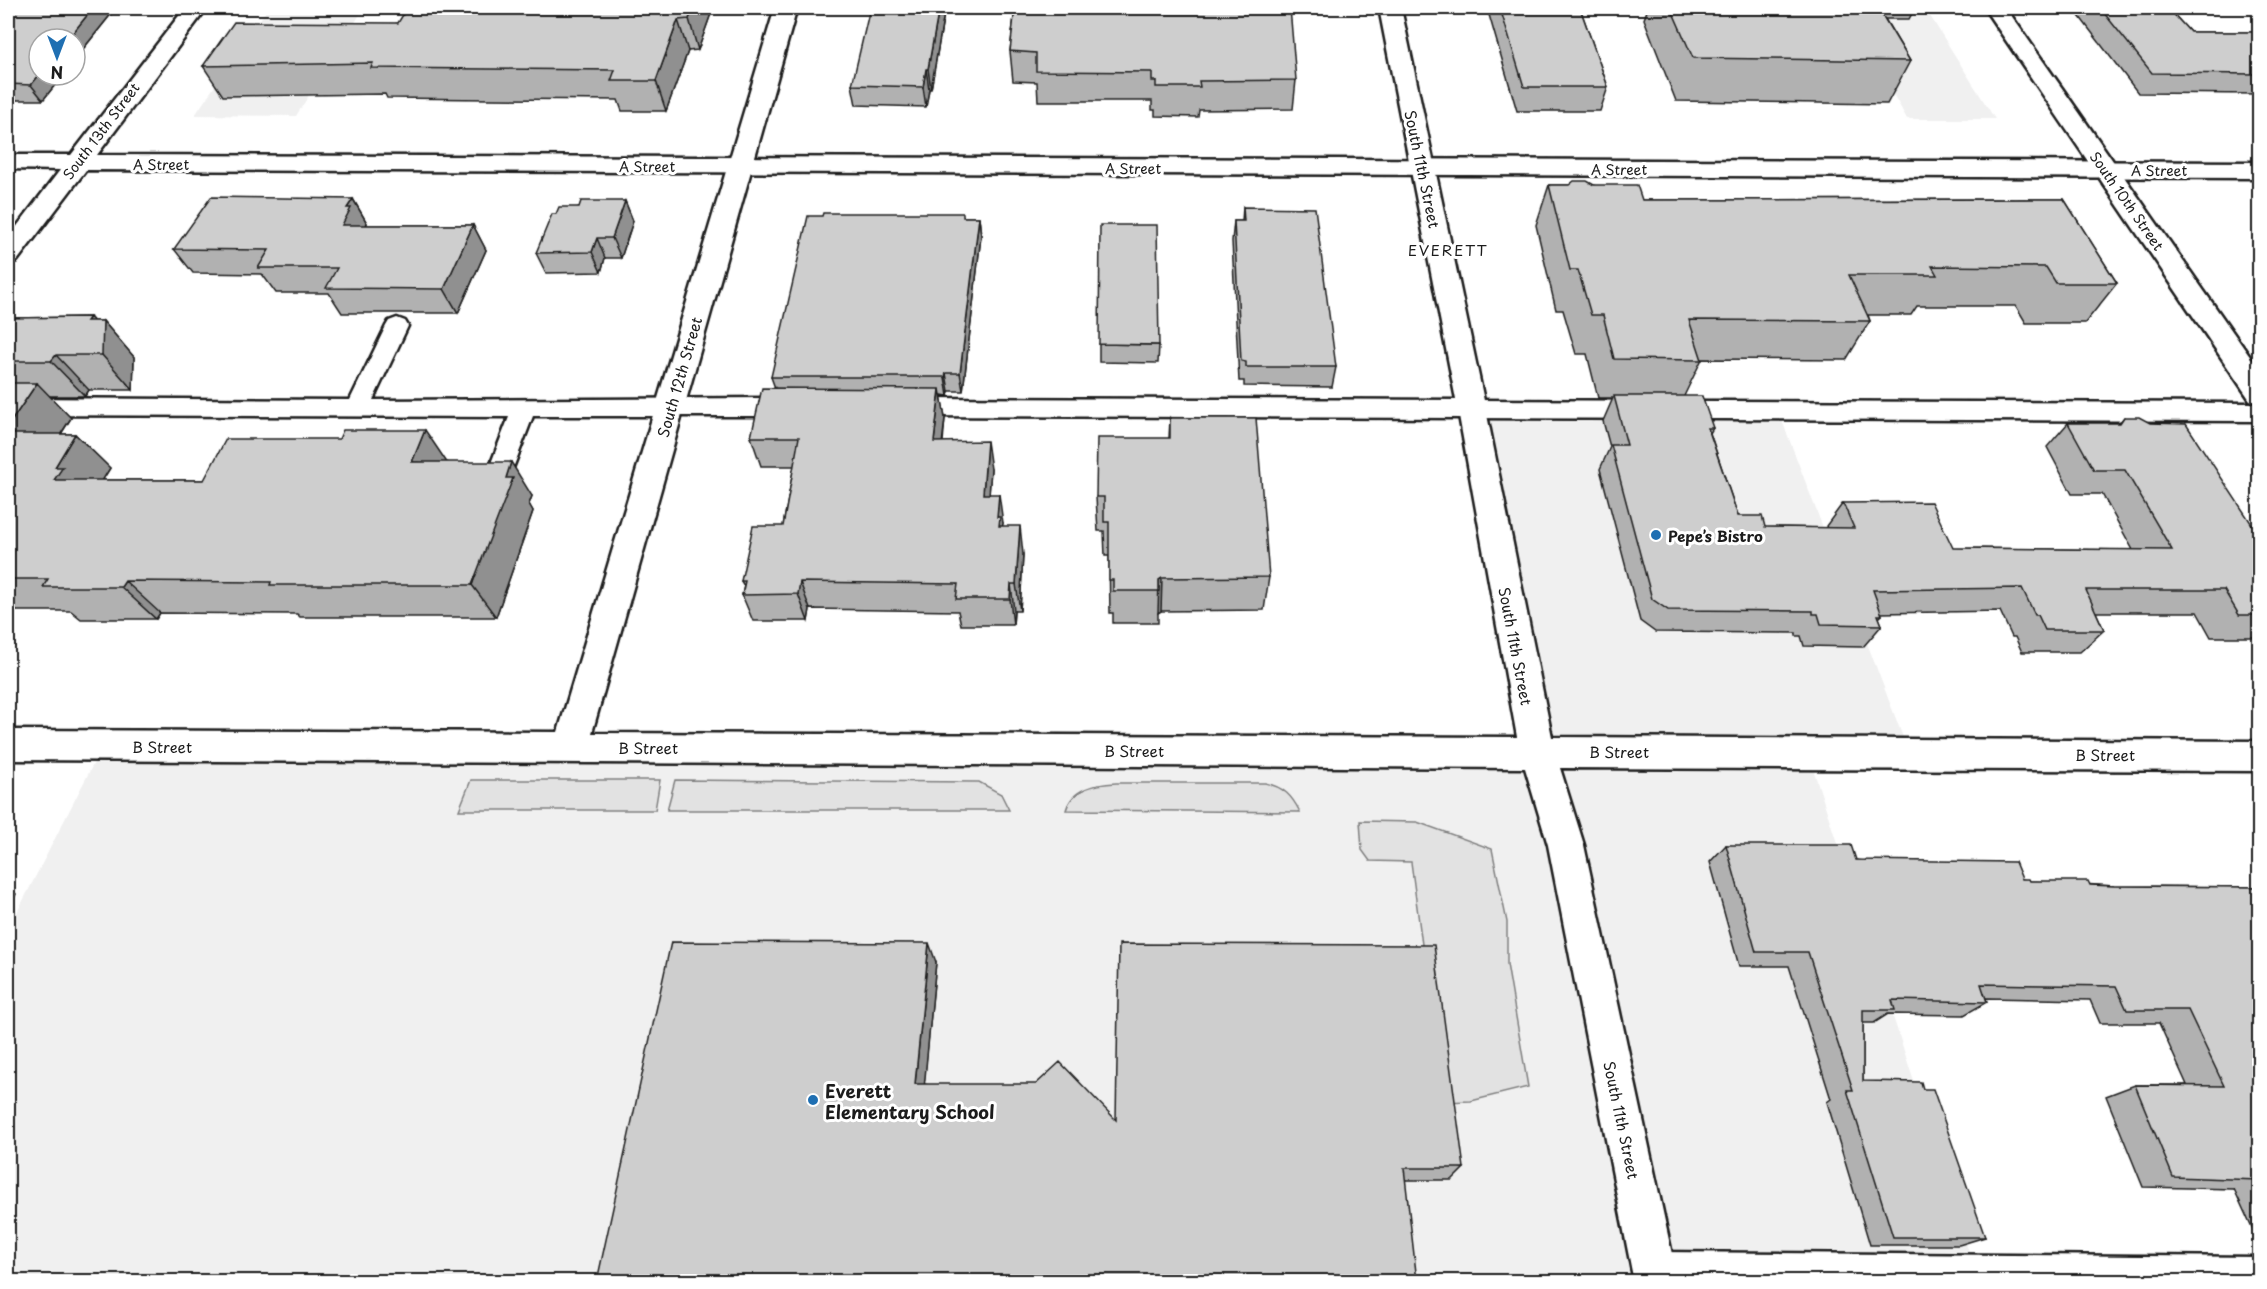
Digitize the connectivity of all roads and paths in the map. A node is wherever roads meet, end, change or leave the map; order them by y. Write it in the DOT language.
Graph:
graph roads {
  1 [pos="196,8"];
  2 [pos="786,8"];
  3 [pos="1390,8"];
  4 [pos="1995,8"];
  5 [pos="8,162"];
  6 [pos="77,163"];
  7 [pos="740,166"];
  8 [pos="1423,169"];
  9 [pos="2105,170"];
  10 [pos="2259,170"];
  11 [pos="8,255"];
  12 [pos="396,326"];
  13 [pos="2259,393"];
  14 [pos="8,407"];
  15 [pos="670,407"];
  16 [pos="815,407"];
  17 [pos="887,407"];
  18 [pos="524,408"];
  19 [pos="357,409"];
  20 [pos="1472,410"];
  21 [pos="2259,412"];
  22 [pos="498,476"];
  23 [pos="8,745"];
  24 [pos="571,746"];
  25 [pos="1537,751"];
  26 [pos="2259,756"];
  27 [pos="2259,1275"];
  28 [pos="1654,1276"];
  1 -- 6 [label="street, South 13th Street"];
  2 -- 7 [label="street, South 12th Street"];
  3 -- 8 [label="street, South 11th Street"];
  4 -- 9 [label="street, South 10th Street"];
  5 -- 6 [label="street, A Street"];
  6 -- 7 [label="street, A Street"];
  6 -- 11 [label="street, South 13th Street"];
  7 -- 8 [label="street, A Street"];
  7 -- 15 [label="street, South 12th Street"];
  8 -- 9 [label="street, A Street"];
  8 -- 20 [label="street, South 11th Street"];
  9 -- 10 [label="street, A Street"];
  9 -- 13 [label="street, South 10th Street"];
  12 -- 19 [label="lane"];
  14 -- 19 [label="lane"];
  15 -- 16 [label="lane"];
  15 -- 18 [label="lane"];
  15 -- 24 [label="street, South 12th Street"];
  17 -- 20 [label="lane"];
  18 -- 19 [label="lane"];
  18 -- 22 [label="lane"];
  20 -- 21 [label="lane"];
  20 -- 25 [label="street, South 11th Street"];
  23 -- 24 [label="street, B Street"];
  24 -- 25 [label="street, B Street"];
  25 -- 26 [label="street, B Street"];
  25 -- 28 [label="street, South 11th Street"];
  27 -- 28 [label="lane"];
}
